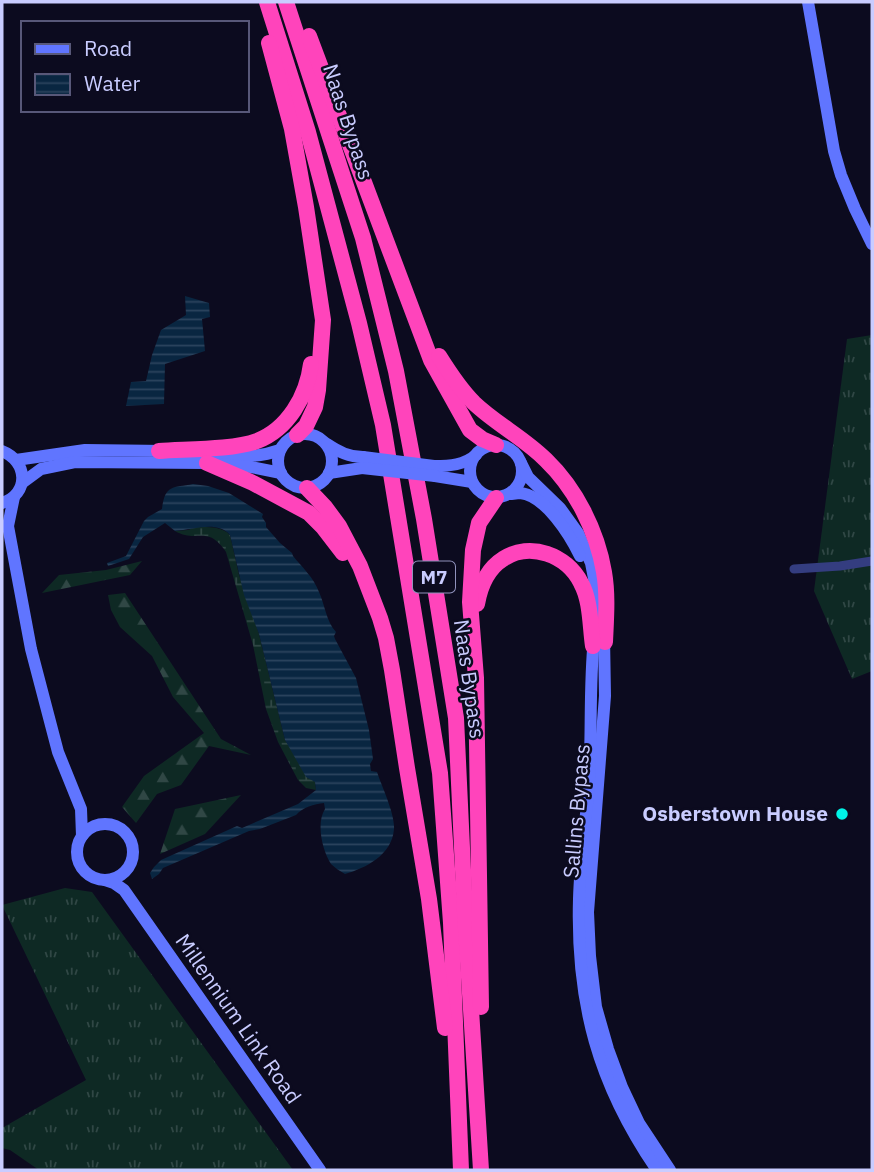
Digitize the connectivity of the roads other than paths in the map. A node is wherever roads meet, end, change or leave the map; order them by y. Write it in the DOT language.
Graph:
graph roads {
  1 [pos="256,2"];
  2 [pos="267,2"];
  3 [pos="286,2"];
  4 [pos="294,2"];
  5 [pos="808,2"];
  6 [pos="872,244"];
  7 [pos="319,296"];
  8 [pos="412,312"];
  9 [pos="297,435"];
  10 [pos="327,444"];
  11 [pos="496,445"];
  12 [pos="2,450"];
  13 [pos="280,450"];
  14 [pos="159,451"];
  15 [pos="476,455"];
  16 [pos="16,460"];
  17 [pos="207,463"];
  18 [pos="362,463"];
  19 [pos="521,463"];
  20 [pos="435,471"];
  21 [pos="281,473"];
  22 [pos="329,473"];
  23 [pos="472,482"];
  24 [pos="22,484"];
  25 [pos="307,488"];
  26 [pos="502,496"];
  27 [pos="8,500"];
  28 [pos="5,521"];
  29 [pos="872,561"];
  30 [pos="794,569"];
  31 [pos="371,597"];
  32 [pos="472,640"];
  33 [pos="599,644"];
  34 [pos="81,809"];
  35 [pos="100,824"];
  36 [pos="82,836"];
  37 [pos="125,871"];
  38 [pos="105,880"];
  39 [pos="124,890"];
  40 [pos="320,1170"];
  41 [pos="459,1170"];
  42 [pos="481,1170"];
  43 [pos="657,1170"];
  44 [pos="670,1170"];
  1 -- 7 [label="highway"];
  2 -- 41 [label="highway, Naas Bypass / M7"];
  3 -- 42 [label="highway, Naas Bypass / M7"];
  4 -- 8 [label="highway"];
  5 -- 6 [label="main road"];
  7 -- 9 [label="highway"];
  7 -- 14 [label="highway"];
  8 -- 11 [label="highway"];
  8 -- 33 [label="highway"];
  9 -- 10 [label="main road"];
  9 -- 13 [label="main road"];
  10 -- 18 [label="main road"];
  10 -- 22 [label="main road"];
  11 -- 15 [label="main road"];
  11 -- 19 [label="main road"];
  12 -- 16 [label="main road"];
  13 -- 14 [label="main road"];
  13 -- 21 [label="main road"];
  14 -- 16 [label="main road"];
  15 -- 20 [label="main road"];
  15 -- 23 [label="main road"];
  16 -- 24 [label="main road"];
  17 -- 21 [label="main road"];
  17 -- 24 [label="main road"];
  17 -- 31 [label="highway, M7"];
  18 -- 20 [label="main road, bridge"];
  18 -- 22 [label="main road"];
  19 -- 26 [label="main road"];
  19 -- 33 [label="main road, Sallins Bypass"];
  20 -- 23 [label="main road"];
  21 -- 25 [label="main road"];
  22 -- 25 [label="main road"];
  23 -- 26 [label="main road"];
  24 -- 27 [label="main road"];
  25 -- 31 [label="highway, M7"];
  26 -- 32 [label="highway, M7"];
  26 -- 33 [label="main road, Sallins Bypass"];
  27 -- 28 [label="main road"];
  28 -- 34 [label="main road"];
  29 -- 30 [label="street"];
  31 -- 41 [label="highway, M7"];
  32 -- 33 [label="highway, M7"];
  32 -- 42 [label="highway, M7"];
  33 -- 43 [label="main road, Sallins Bypass"];
  33 -- 44 [label="main road, Sallins Bypass"];
  34 -- 35 [label="main road"];
  34 -- 36 [label="main road"];
  35 -- 36 [label="main road"];
  35 -- 37 [label="main road"];
  36 -- 38 [label="main road"];
  37 -- 38 [label="main road"];
  37 -- 39 [label="main road"];
  38 -- 39 [label="main road, Millennium Link Road"];
  39 -- 40 [label="main road, Millennium Link Road"];
}
